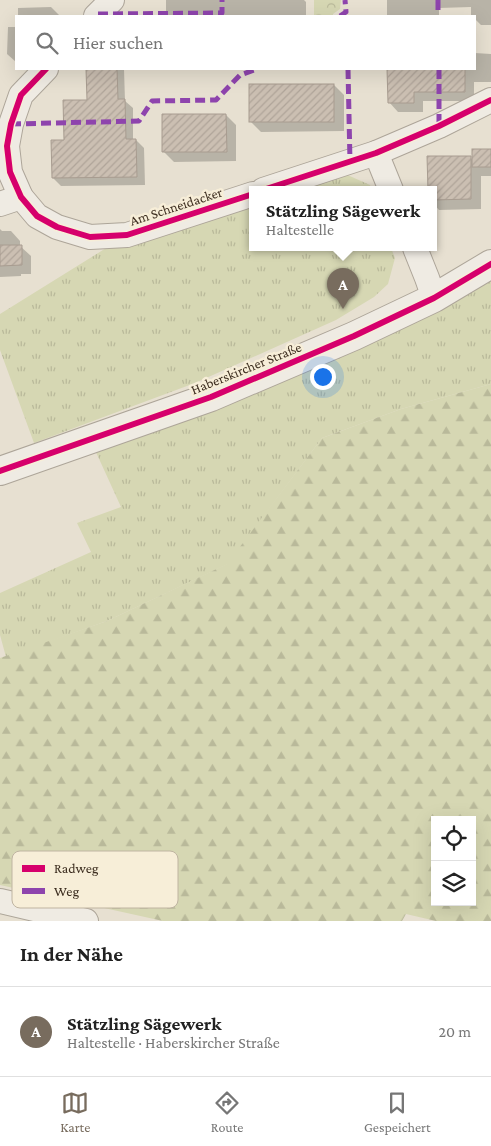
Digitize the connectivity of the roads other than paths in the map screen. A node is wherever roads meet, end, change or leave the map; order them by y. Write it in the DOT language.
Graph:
graph roads {
  1 [pos="112,0"];
  2 [pos="97,15"];
  3 [pos="45,70"];
  4 [pos="491,100"];
  5 [pos="376,153"];
  6 [pos="275,186"];
  7 [pos="389,186"];
  8 [pos="249,195"];
  9 [pos="10,201"];
  10 [pos="416,251"];
  11 [pos="491,264"];
  12 [pos="434,298"];
  13 [pos="0,471"];
  14 [pos="30,908"];
  15 [pos="86,921"];
  1 -- 2 [label="street"];
  3 -- 9 [label="street, Am Schneidacker"];
  4 -- 5 [label="street"];
  5 -- 6 [label="street"];
  5 -- 7 [label="street"];
  8 -- 9 [label="street, Am Schneidacker"];
  10 -- 12 [label="street"];
  11 -- 12 [label="street, Haberskircher Straße"];
  12 -- 13 [label="street, Haberskircher Straße"];
  14 -- 15 [label="street"];
}
